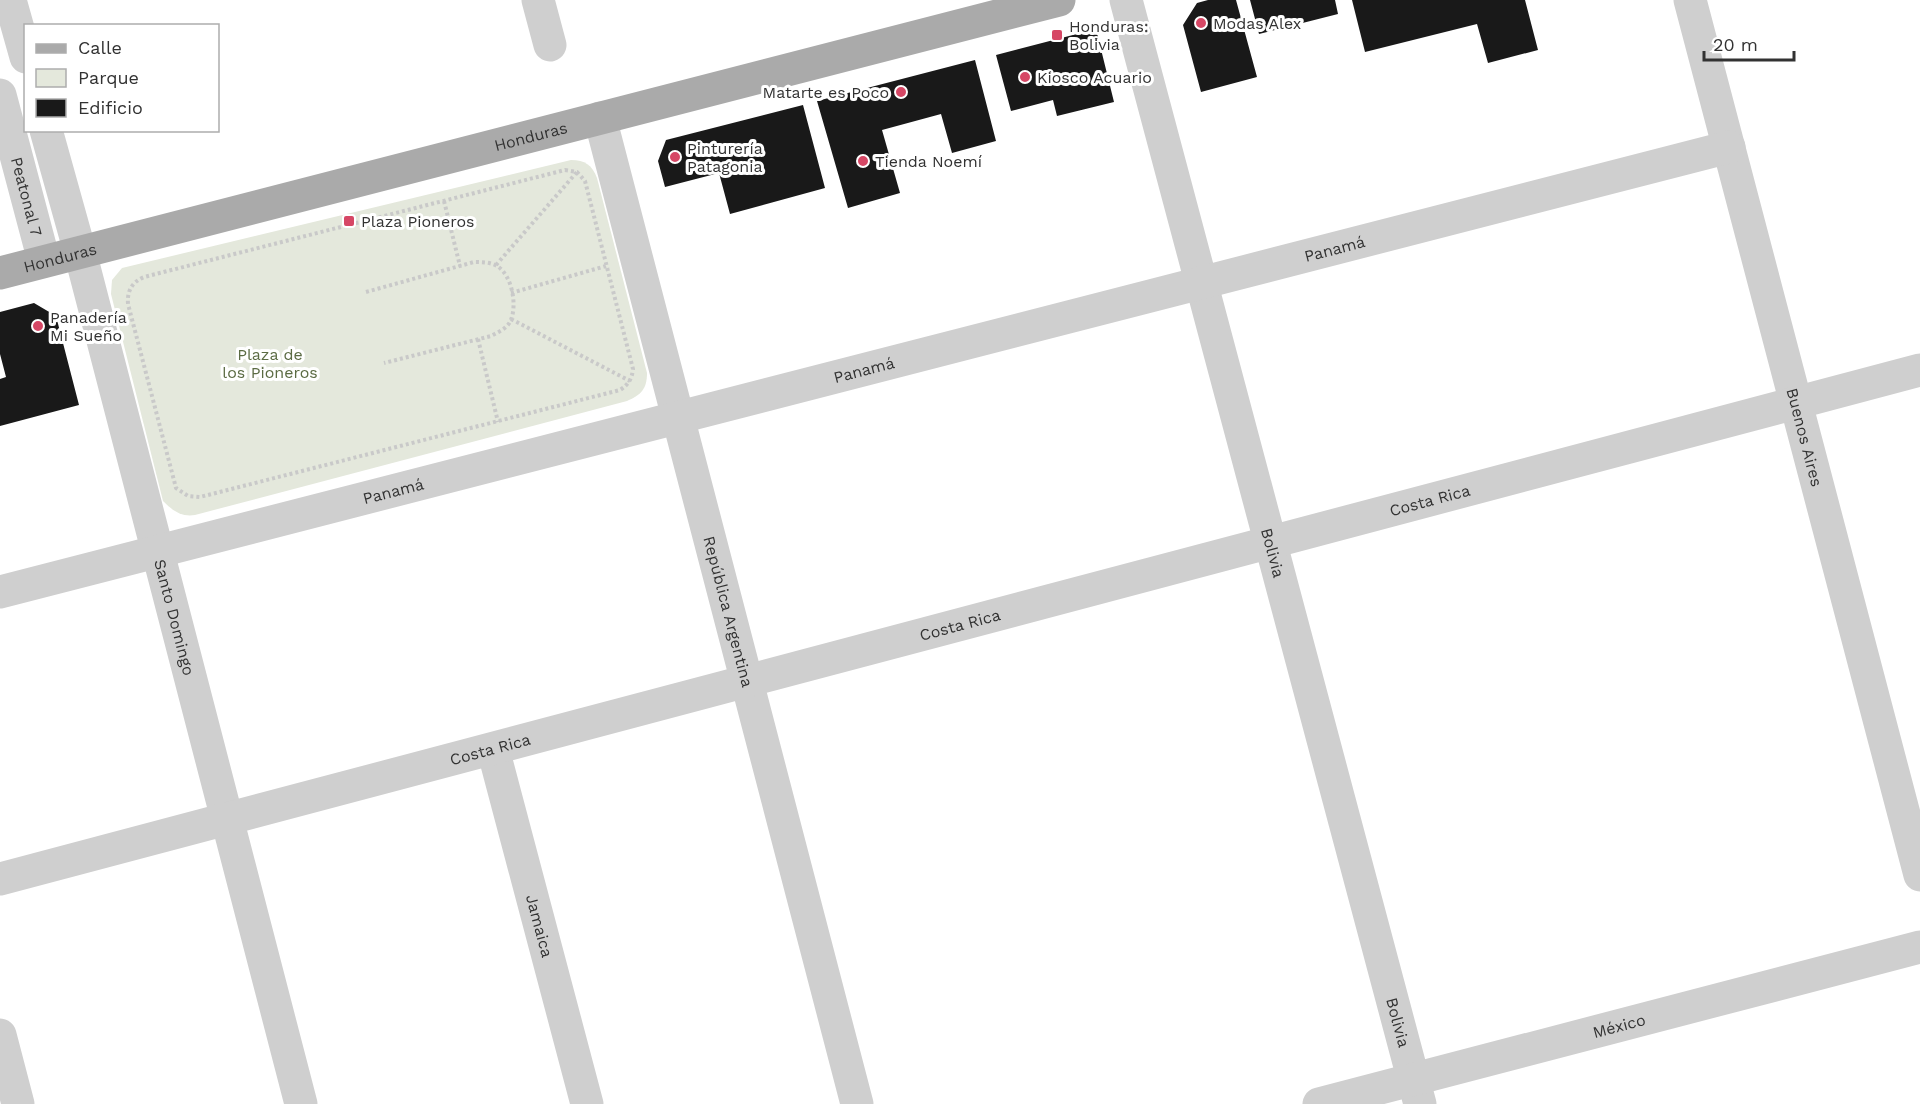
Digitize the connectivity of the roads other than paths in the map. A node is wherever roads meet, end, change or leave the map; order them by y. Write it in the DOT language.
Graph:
graph roads {
  1 [pos="10,0"];
  2 [pos="538,0"];
  3 [pos="1059,0"];
  4 [pos="1126,0"];
  5 [pos="1690,0"];
  6 [pos="550,45"];
  7 [pos="24,50"];
  8 [pos="0,96"];
  9 [pos="600,118"];
  10 [pos="47,132"];
  11 [pos="1729,147"];
  12 [pos="80,252"];
  13 [pos="44,261"];
  14 [pos="0,273"];
  15 [pos="1201,283"];
  16 [pos="1920,370"];
  17 [pos="1796,403"];
  18 [pos="678,418"];
  19 [pos="1270,543"];
  20 [pos="157,552"];
  21 [pos="0,592"];
  22 [pos="747,682"];
  23 [pos="493,749"];
  24 [pos="227,819"];
  25 [pos="1920,875"];
  26 [pos="0,879"];
  27 [pos="1920,948"];
  28 [pos="0,1035"];
  29 [pos="1417,1092"];
  30 [pos="18,1104"];
  31 [pos="301,1104"];
  32 [pos="587,1104"];
  33 [pos="857,1104"];
  34 [pos="1319,1104"];
  1 -- 7 [label="street"];
  2 -- 6 [label="street"];
  3 -- 9 [label="main road, Honduras"];
  4 -- 15 [label="street, Bolivia"];
  5 -- 11 [label="street, Buenos Aires"];
  8 -- 13 [label="street, Peatonal 7"];
  9 -- 12 [label="main road, Honduras"];
  9 -- 18 [label="street, República Argentina"];
  10 -- 12 [label="street, Santo Domingo"];
  11 -- 15 [label="street, Panamá"];
  11 -- 17 [label="street, Buenos Aires"];
  12 -- 13 [label="main road, Honduras"];
  12 -- 20 [label="street, Santo Domingo"];
  13 -- 14 [label="main road, Honduras"];
  15 -- 18 [label="street, Panamá"];
  15 -- 19 [label="street, Bolivia"];
  16 -- 17 [label="street, Costa Rica"];
  17 -- 19 [label="street, Costa Rica"];
  17 -- 25 [label="street, Buenos Aires"];
  18 -- 20 [label="street, Panamá"];
  18 -- 22 [label="street, República Argentina"];
  19 -- 22 [label="street, Costa Rica"];
  19 -- 29 [label="street, Bolivia"];
  20 -- 21 [label="street, Panamá"];
  20 -- 24 [label="street, Santo Domingo"];
  22 -- 23 [label="street, Costa Rica"];
  22 -- 33 [label="street, República Argentina"];
  23 -- 24 [label="street, Costa Rica"];
  23 -- 32 [label="street, Jamaica"];
  24 -- 26 [label="street, Costa Rica"];
  24 -- 31 [label="street, Santo Domingo"];
  27 -- 29 [label="street, México"];
  28 -- 30 [label="street"];
  29 -- 34 [label="street, México"];
}
